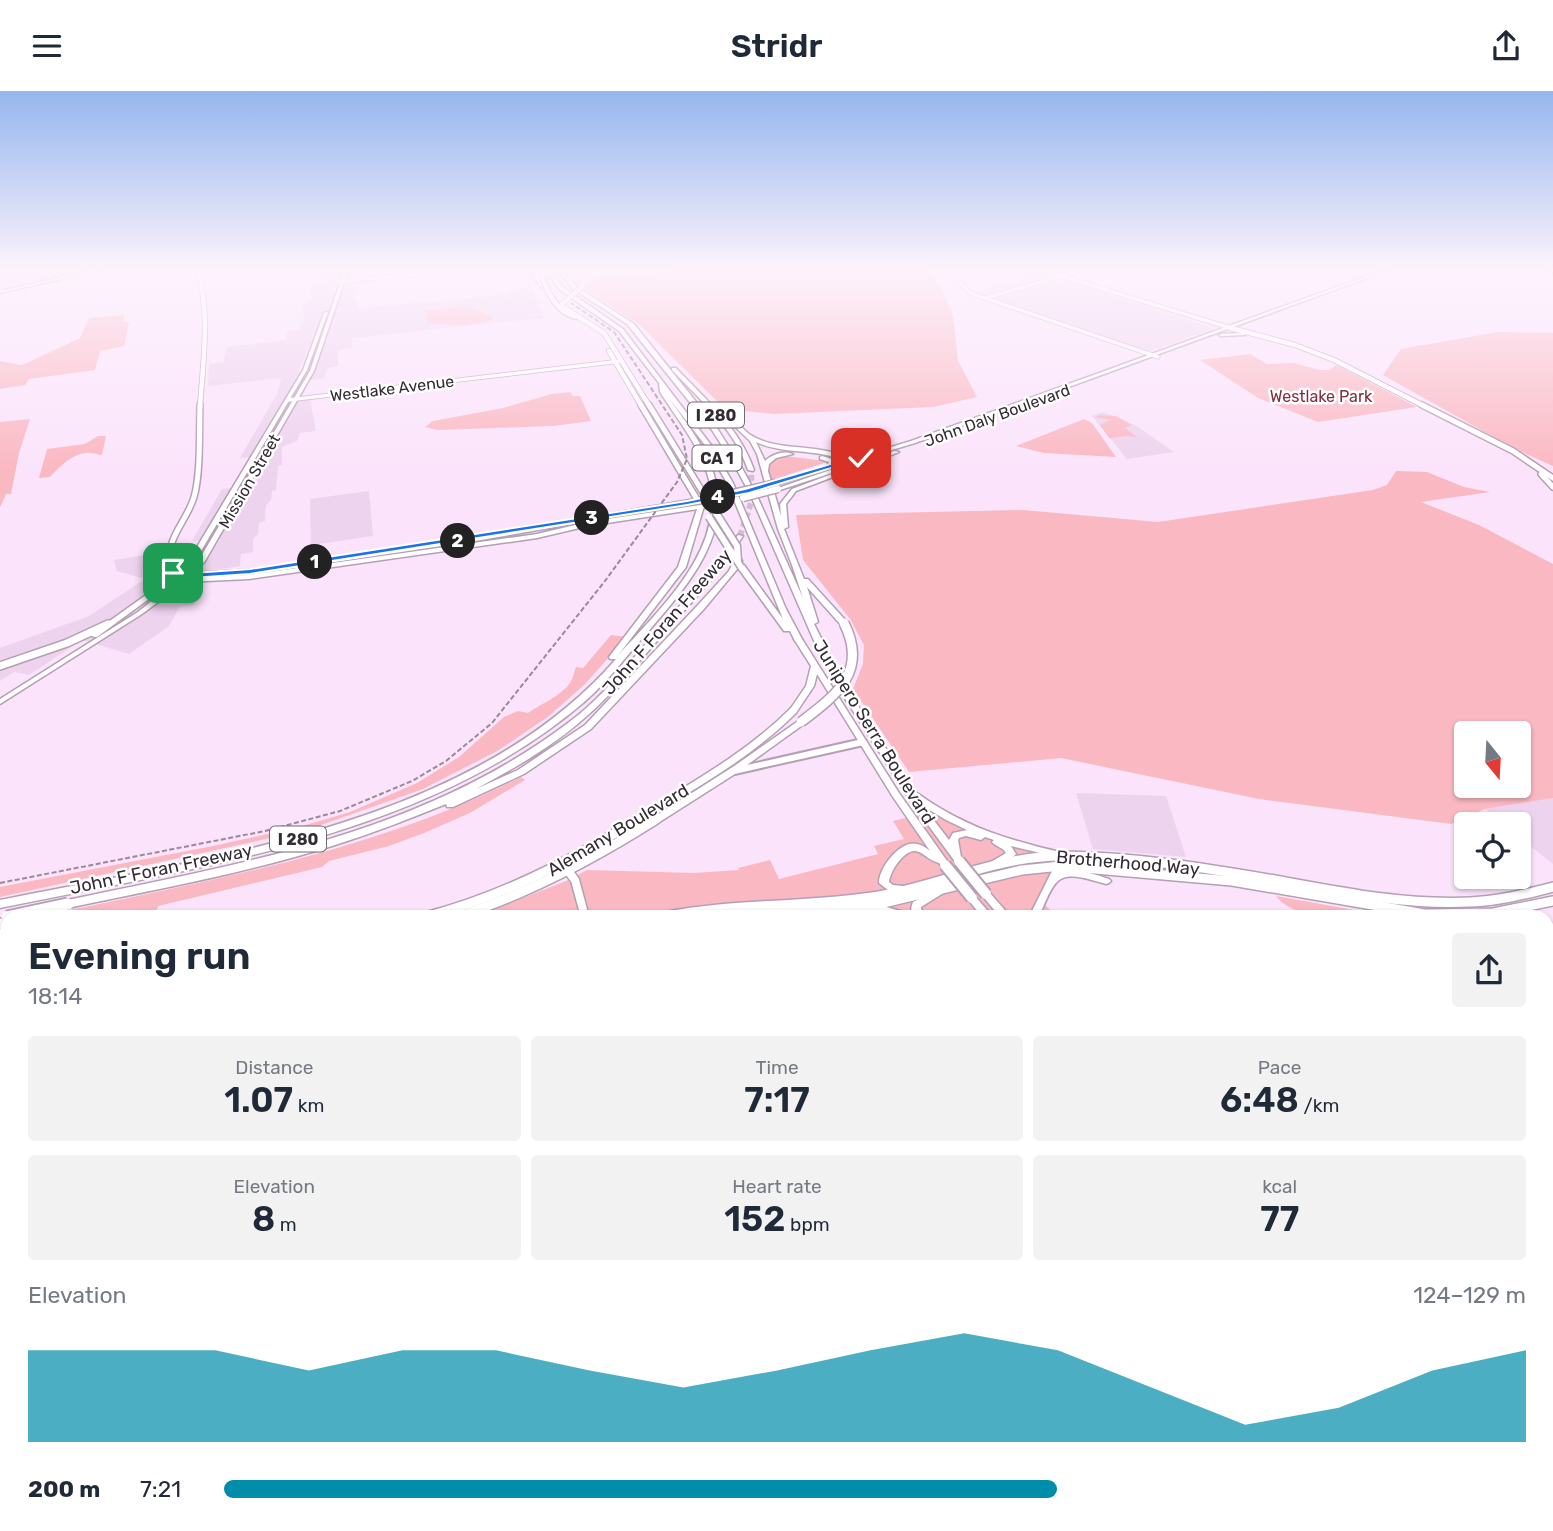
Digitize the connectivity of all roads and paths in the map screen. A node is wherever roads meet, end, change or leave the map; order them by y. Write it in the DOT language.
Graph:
graph roads {
  1 [pos="205,335"];
  2 [pos="319,335"];
  3 [pos="599,335"];
  4 [pos="625,335"];
  5 [pos="639,335"];
  6 [pos="641,335"];
  7 [pos="1093,335"];
  8 [pos="1211,335"];
  9 [pos="1215,335"];
  10 [pos="1220,335"];
  11 [pos="1248,335"];
  12 [pos="1255,335"];
  13 [pos="1203,341"];
  14 [pos="1272,341"];
  15 [pos="1280,341"];
  16 [pos="1289,345"];
  17 [pos="1311,351"];
  18 [pos="1152,356"];
  19 [pos="618,361"];
  20 [pos="671,365"];
  21 [pos="661,381"];
  22 [pos="292,399"];
  23 [pos="735,424"];
  24 [pos="1475,433"];
  25 [pos="896,452"];
  26 [pos="849,461"];
  27 [pos="830,466"];
  28 [pos="840,469"];
  29 [pos="751,470"];
  30 [pos="1544,477"];
  31 [pos="1553,478"];
  32 [pos="774,484"];
  33 [pos="1553,487"];
  34 [pos="709,502"];
  35 [pos="700,504"];
  36 [pos="560,523"];
  37 [pos="525,528"];
  38 [pos="537,536"];
  39 [pos="740,537"];
  40 [pos="788,545"];
  41 [pos="796,565"];
  42 [pos="183,577"];
  43 [pos="130,611"];
  44 [pos="139,613"];
  45 [pos="114,621"];
  46 [pos="60,639"];
  47 [pos="76,639"];
  48 [pos="798,639"];
  49 [pos="817,643"];
  50 [pos="86,645"];
  51 [pos="815,665"];
  52 [pos="0,666"];
  53 [pos="850,700"];
  54 [pos="0,702"];
  55 [pos="793,711"];
  56 [pos="546,727"];
  57 [pos="863,742"];
  58 [pos="733,771"];
  59 [pos="906,788"];
  60 [pos="675,796"];
  61 [pos="422,811"];
  62 [pos="660,816"];
  63 [pos="1070,857"];
  64 [pos="959,861"];
  65 [pos="945,865"];
  66 [pos="1065,866"];
  67 [pos="989,867"];
  68 [pos="566,869"];
  69 [pos="1106,881"];
  70 [pos="1051,882"];
  71 [pos="1553,887"];
  72 [pos="910,889"];
  73 [pos="942,890"];
  74 [pos="972,898"];
  75 [pos="1553,901"];
  76 [pos="0,904"];
  77 [pos="844,907"];
  78 [pos="40,910"];
  79 [pos="450,910"];
  80 [pos="478,910"];
  81 [pos="583,910"];
  82 [pos="702,910"];
  83 [pos="804,910"];
  84 [pos="876,910"];
  85 [pos="916,910"];
  86 [pos="977,910"];
  87 [pos="982,910"];
  88 [pos="1000,910"];
  89 [pos="1037,910"];
  90 [pos="1401,910"];
  91 [pos="1513,910"];
  1 -- 42 [label="main road"];
  2 -- 22 [label="main road, Mission Street"];
  3 -- 19 [label="main road"];
  4 -- 21 [label="highway"];
  5 -- 49 [label="highway, Junipero Serra Boulevard / CA 1"];
  6 -- 20 [label="highway, I 280"];
  7 -- 18 [label="street"];
  8 -- 18 [label="main road, John Daly Boulevard"];
  9 -- 13 [label="main road, John Daly Boulevard"];
  10 -- 13 [label="main road"];
  11 -- 14 [label="main road"];
  12 -- 15 [label="main road"];
  13 -- 18 [label="main road, John Daly Boulevard"];
  14 -- 15 [label="main road"];
  14 -- 16 [label="main road"];
  15 -- 16 [label="main road"];
  15 -- 17 [label="main road"];
  16 -- 17 [label="main road"];
  17 -- 24 [label="main road"];
  18 -- 25 [label="main road, John Daly Boulevard"];
  18 -- 26 [label="main road, John Daly Boulevard"];
  19 -- 22 [label="street, Westlake Avenue"];
  19 -- 34 [label="main road"];
  19 -- 35 [label="main road"];
  20 -- 23 [label="highway"];
  20 -- 29 [label="highway, I 280"];
  21 -- 48 [label="highway, Junipero Serra Boulevard / CA 1"];
  21 -- 56 [label="highway, John F Foran Freeway / I 280"];
  22 -- 42 [label="main road, Mission Street"];
  22 -- 42 [label="main road, Mission Street"];
  23 -- 26 [label="highway"];
  23 -- 32 [label="highway"];
  24 -- 30 [label="main road"];
  24 -- 31 [label="main road"];
  25 -- 28 [label="main road, John Daly Boulevard"];
  25 -- 40 [label="highway"];
  26 -- 27 [label="main road, John Daly Boulevard"];
  26 -- 28 [label="highway"];
  27 -- 32 [label="main road, John Daly Boulevard"];
  27 -- 32 [label="highway"];
  28 -- 32 [label="main road, John Daly Boulevard"];
  30 -- 31 [label="street"];
  30 -- 33 [label="main road"];
  32 -- 34 [label="main road, John Daly Boulevard, bridge"];
  32 -- 40 [label="highway"];
  34 -- 35 [label="main road, John Daly Boulevard"];
  34 -- 61 [label="highway, bridge"];
  35 -- 36 [label="main road, John Daly Boulevard"];
  35 -- 38 [label="main road, John Daly Boulevard"];
  35 -- 48 [label="highway, bridge"];
  35 -- 56 [label="highway"];
  36 -- 37 [label="main road, John Daly Boulevard"];
  36 -- 38 [label="main road"];
  37 -- 38 [label="main road"];
  37 -- 42 [label="main road, John Daly Boulevard"];
  38 -- 42 [label="main road, John Daly Boulevard"];
  39 -- 61 [label="highway, John F Foran Freeway / I 280"];
  40 -- 41 [label="highway"];
  41 -- 49 [label="highway"];
  41 -- 58 [label="highway, bridge"];
  42 -- 43 [label="main road, Mission Street"];
  42 -- 44 [label="main road, Mission Street"];
  43 -- 44 [label="main road"];
  43 -- 45 [label="main road, Mission Street"];
  44 -- 50 [label="main road, Mission Street"];
  45 -- 47 [label="main road"];
  45 -- 50 [label="main road, Mission Street"];
  46 -- 47 [label="main road"];
  47 -- 52 [label="main road"];
  48 -- 51 [label="main road, Junipero Serra Boulevard / CA 1"];
  49 -- 53 [label="highway, Junipero Serra Boulevard / CA 1"];
  50 -- 54 [label="main road"];
  51 -- 55 [label="main road"];
  51 -- 57 [label="main road, Junipero Serra Boulevard / CA 1"];
  53 -- 59 [label="main road, Junipero Serra Boulevard / CA 1"];
  55 -- 60 [label="main road, Alemany Boulevard"];
  56 -- 76 [label="highway, John F Foran Freeway / I 280"];
  57 -- 58 [label="street"];
  57 -- 65 [label="main road, Junipero Serra Boulevard / CA 1"];
  58 -- 62 [label="main road, Alemany Boulevard"];
  59 -- 63 [label="main road"];
  59 -- 64 [label="main road, Junipero Serra Boulevard / CA 1"];
  60 -- 62 [label="main road"];
  60 -- 68 [label="main road, Alemany Boulevard"];
  61 -- 78 [label="highway, John F Foran Freeway / I 280, bridge"];
  62 -- 68 [label="main road, Alemany Boulevard"];
  63 -- 67 [label="main road, Brotherhood Way"];
  63 -- 71 [label="main road, Brotherhood Way"];
  64 -- 67 [label="main road"];
  64 -- 88 [label="main road, Junipero Serra Boulevard / CA 1, bridge"];
  65 -- 72 [label="main road"];
  65 -- 74 [label="main road, Junipero Serra Boulevard / CA 1, bridge"];
  66 -- 70 [label="main road"];
  66 -- 73 [label="main road, Brotherhood Way"];
  66 -- 90 [label="main road, Brotherhood Way"];
  67 -- 72 [label="main road, Brotherhood Way"];
  68 -- 79 [label="main road, Alemany Boulevard"];
  68 -- 80 [label="main road, Alemany Boulevard"];
  68 -- 81 [label="street"];
  69 -- 70 [label="main road"];
  70 -- 89 [label="main road"];
  72 -- 82 [label="main road, Brotherhood Way"];
  73 -- 77 [label="main road, Brotherhood Way"];
  73 -- 85 [label="main road"];
  74 -- 86 [label="main road"];
  74 -- 87 [label="main road, Junipero Serra Boulevard / CA 1"];
  75 -- 91 [label="main road, Brotherhood Way"];
  77 -- 83 [label="main road, Brotherhood Way"];
  77 -- 84 [label="main road"];
}
